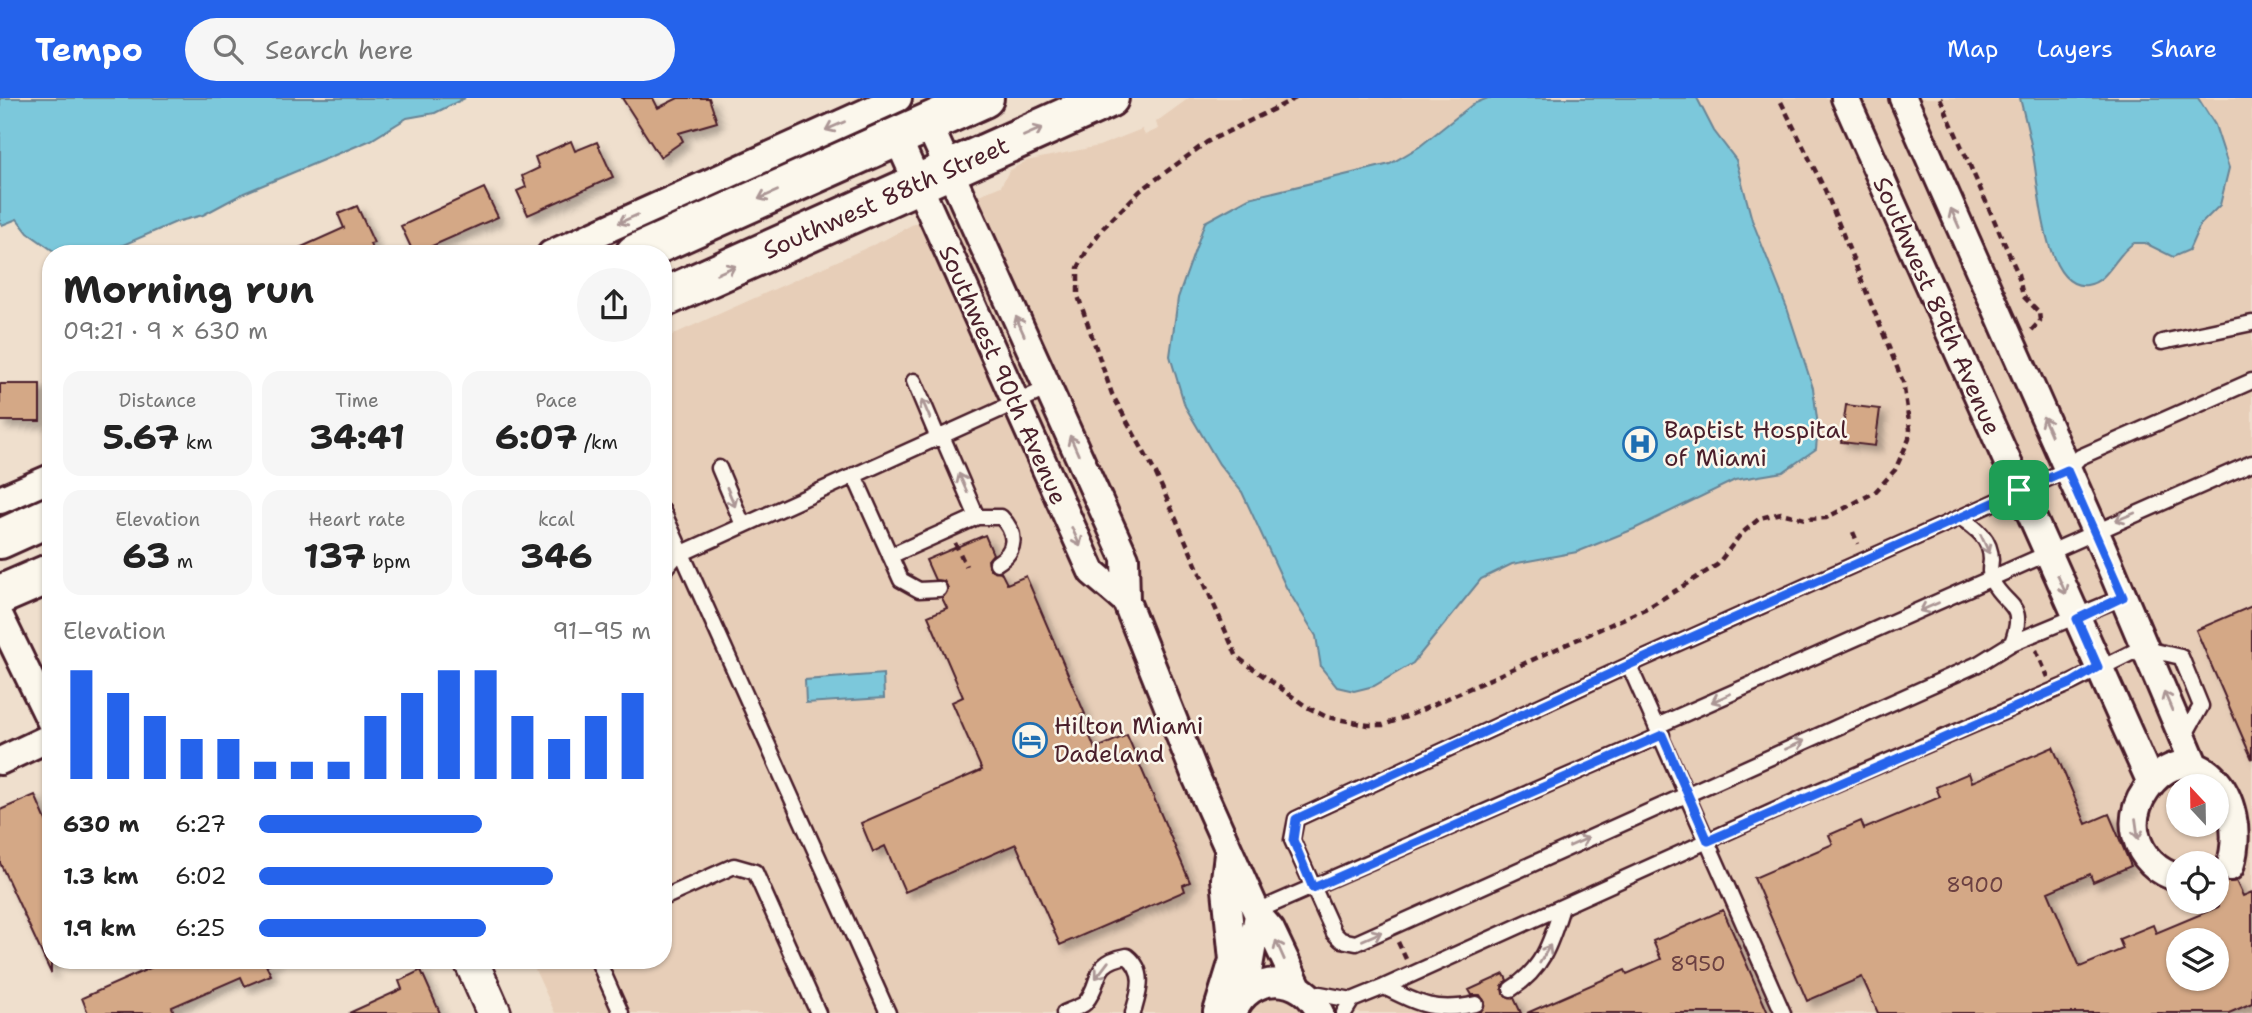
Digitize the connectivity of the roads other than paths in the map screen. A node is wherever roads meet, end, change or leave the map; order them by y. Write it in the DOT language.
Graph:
graph roads {
  1 [pos="898,98"];
  2 [pos="984,98"];
  3 [pos="1109,98"];
  4 [pos="1845,98"];
  5 [pos="1903,98"];
  6 [pos="912,130"];
  7 [pos="933,177"];
  8 [pos="571,245"];
  9 [pos="655,245"];
  10 [pos="672,294"];
  11 [pos="2252,323"];
  12 [pos="2162,342"];
  13 [pos="914,381"];
  14 [pos="2252,381"];
  15 [pos="1048,388"];
  16 [pos="1016,403"];
  17 [pos="940,437"];
  18 [pos="2252,463"];
  19 [pos="719,468"];
  20 [pos="2067,470"];
  21 [pos="854,475"];
  22 [pos="42,482"];
  23 [pos="2019,490"];
  24 [pos="0,500"];
  25 [pos="977,517"];
  26 [pos="1961,518"];
  27 [pos="42,520"];
  28 [pos="743,525"];
  29 [pos="2095,530"];
  30 [pos="0,539"];
  31 [pos="2048,552"];
  32 [pos="674,553"];
  33 [pos="890,556"];
  34 [pos="997,563"];
  35 [pos="42,577"];
  36 [pos="1991,579"];
  37 [pos="939,589"];
  38 [pos="0,595"];
  39 [pos="2123,597"];
  40 [pos="1126,601"];
  41 [pos="0,617"];
  42 [pos="2077,619"];
  43 [pos="2012,643"];
  44 [pos="2145,647"];
  45 [pos="1629,665"];
  46 [pos="2098,667"];
  47 [pos="42,703"];
  48 [pos="1660,730"];
  49 [pos="42,741"];
  50 [pos="0,761"];
  51 [pos="2194,764"];
  52 [pos="2151,783"];
  53 [pos="1688,793"];
  54 [pos="1708,841"];
  55 [pos="1228,849"];
  56 [pos="2230,867"];
  57 [pos="2166,872"];
  58 [pos="1313,888"];
  59 [pos="672,894"];
  60 [pos="1562,907"];
  61 [pos="1257,913"];
  62 [pos="475,969"];
  63 [pos="602,969"];
  64 [pos="1384,987"];
  65 [pos="1302,989"];
  66 [pos="1510,989"];
  67 [pos="1352,999"];
  68 [pos="1476,1004"];
  69 [pos="1230,1007"];
  70 [pos="494,1013"];
  71 [pos="621,1013"];
  72 [pos="818,1013"];
  73 [pos="888,1013"];
  74 [pos="1065,1013"];
  75 [pos="1133,1013"];
  76 [pos="1320,1013"];
  77 [pos="1344,1013"];
  78 [pos="1783,1013"];
  1 -- 8 [label="street, one-way"];
  2 -- 6 [label="main road, Southwest 88th Street"];
  7 -- 3 [label="main road, Southwest 88th Street, one-way"];
  4 -- 23 [label="street, Southwest 89th Avenue"];
  20 -- 5 [label="street, one-way"];
  6 -- 7 [label="street, Southwest 90th Avenue"];
  6 -- 9 [label="main road, Southwest 88th Street, one-way"];
  10 -- 7 [label="main road, Southwest 88th Street, one-way"];
  15 -- 7 [label="street, Southwest 90th Avenue, one-way"];
  7 -- 16 [label="street, Southwest 90th Avenue"];
  11 -- 12 [label="lane"];
  17 -- 13 [label="lane, one-way"];
  14 -- 20 [label="lane"];
  15 -- 16 [label="lane"];
  40 -- 15 [label="street, Southwest 90th Avenue, one-way"];
  16 -- 17 [label="lane"];
  16 -- 40 [label="street, Southwest 90th Avenue, one-way"];
  17 -- 21 [label="lane"];
  25 -- 17 [label="lane, one-way"];
  18 -- 29 [label="lane, one-way"];
  19 -- 28 [label="lane, one-way"];
  20 -- 23 [label="lane"];
  20 -- 29 [label="street"];
  21 -- 28 [label="lane"];
  21 -- 33 [label="lane"];
  22 -- 24 [label="street"];
  23 -- 26 [label="lane"];
  23 -- 31 [label="street, Southwest 89th Avenue"];
  25 -- 33 [label="lane"];
  25 -- 34 [label="lane"];
  26 -- 36 [label="lane, one-way"];
  26 -- 45 [label="lane"];
  27 -- 30 [label="main road"];
  28 -- 32 [label="lane"];
  29 -- 31 [label="lane"];
  29 -- 39 [label="street"];
  31 -- 36 [label="lane"];
  31 -- 42 [label="street, Southwest 89th Avenue, one-way"];
  32 -- 73 [label="lane"];
  33 -- 37 [label="lane"];
  35 -- 38 [label="main road"];
  36 -- 43 [label="lane"];
  36 -- 48 [label="lane, one-way"];
  39 -- 42 [label="lane"];
  39 -- 44 [label="street"];
  40 -- 55 [label="street, Southwest 90th Avenue"];
  41 -- 47 [label="street"];
  42 -- 43 [label="lane"];
  42 -- 46 [label="street, Southwest 89th Avenue"];
  53 -- 43 [label="lane, one-way"];
  44 -- 46 [label="lane"];
  51 -- 44 [label="street, one-way"];
  45 -- 48 [label="lane"];
  45 -- 58 [label="lane"];
  46 -- 52 [label="street, Southwest 89th Avenue"];
  46 -- 54 [label="lane"];
  48 -- 53 [label="lane"];
  48 -- 58 [label="lane"];
  49 -- 50 [label="street"];
  51 -- 52 [label="street"];
  51 -- 56 [label="street"];
  52 -- 57 [label="street, one-way"];
  53 -- 54 [label="lane"];
  58 -- 53 [label="lane, one-way"];
  54 -- 60 [label="lane"];
  54 -- 78 [label="lane"];
  55 -- 61 [label="street, Southwest 90th Avenue"];
  55 -- 69 [label="street, Southwest 90th Avenue"];
  58 -- 61 [label="lane"];
  59 -- 72 [label="lane"];
  60 -- 64 [label="lane"];
  66 -- 60 [label="lane, one-way"];
  65 -- 61 [label="street, Southwest 90th Avenue, one-way"];
  61 -- 69 [label="street"];
  62 -- 70 [label="street"];
  63 -- 71 [label="lane"];
  64 -- 67 [label="lane"];
  64 -- 68 [label="lane"];
  65 -- 67 [label="lane"];
  65 -- 69 [label="street"];
  65 -- 76 [label="street, Southwest 90th Avenue"];
  67 -- 77 [label="lane"];
  75 -- 74 [label="lane, one-way"];
}
